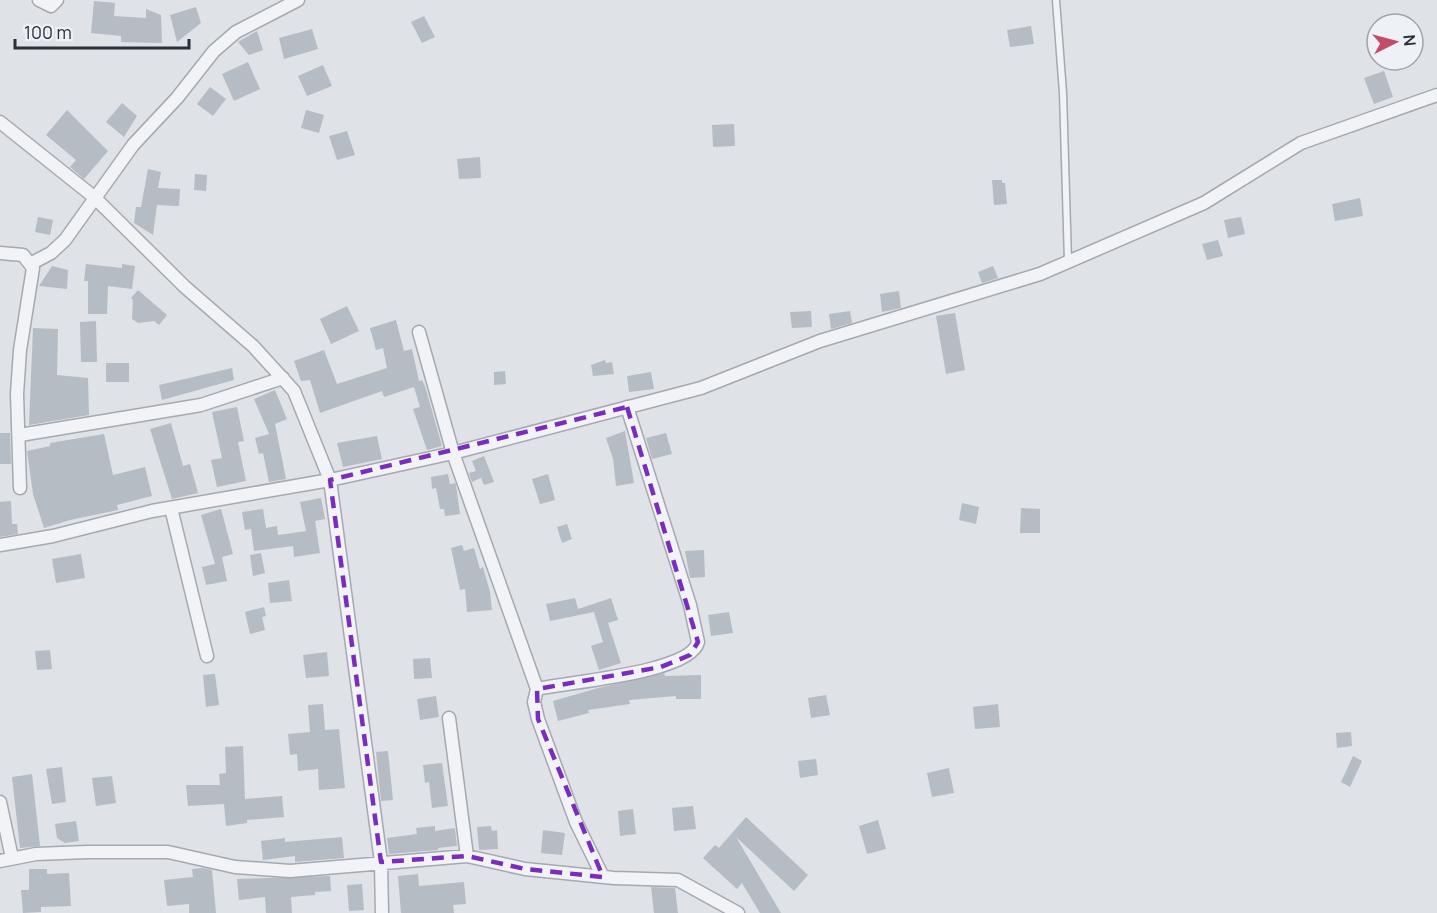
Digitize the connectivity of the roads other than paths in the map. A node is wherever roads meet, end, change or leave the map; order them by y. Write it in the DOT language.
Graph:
graph roads {
  1 [pos="39,0"];
  2 [pos="57,0"];
  3 [pos="298,0"];
  4 [pos="1056,0"];
  5 [pos="1437,95"];
  6 [pos="0,122"];
  7 [pos="94,197"];
  8 [pos="0,253"];
  9 [pos="1068,261"];
  10 [pos="32,263"];
  11 [pos="419,332"];
  12 [pos="283,378"];
  13 [pos="627,407"];
  14 [pos="20,435"];
  15 [pos="453,453"];
  16 [pos="330,480"];
  17 [pos="20,488"];
  18 [pos="171,508"];
  19 [pos="0,545"];
  20 [pos="207,656"];
  21 [pos="537,689"];
  22 [pos="449,718"];
  23 [pos="0,802"];
  24 [pos="467,856"];
  25 [pos="6,860"];
  26 [pos="381,862"];
  27 [pos="603,877"];
  28 [pos="382,913"];
  29 [pos="738,913"];
  1 -- 2 [label="street"];
  3 -- 7 [label="street"];
  4 -- 9 [label="lane"];
  5 -- 9 [label="street"];
  6 -- 7 [label="street"];
  7 -- 10 [label="street"];
  7 -- 12 [label="street"];
  8 -- 10 [label="street"];
  9 -- 13 [label="street"];
  10 -- 14 [label="street"];
  11 -- 15 [label="street"];
  12 -- 14 [label="street"];
  12 -- 16 [label="street"];
  13 -- 15 [label="street"];
  13 -- 21 [label="street"];
  14 -- 17 [label="street"];
  15 -- 16 [label="street"];
  15 -- 21 [label="street"];
  16 -- 18 [label="street"];
  16 -- 26 [label="street"];
  18 -- 19 [label="street"];
  18 -- 20 [label="street"];
  21 -- 27 [label="street"];
  22 -- 24 [label="street"];
  23 -- 25 [label="street"];
  24 -- 26 [label="street"];
  24 -- 27 [label="street"];
  25 -- 26 [label="street"];
  26 -- 28 [label="street"];
  27 -- 29 [label="street"];
}
